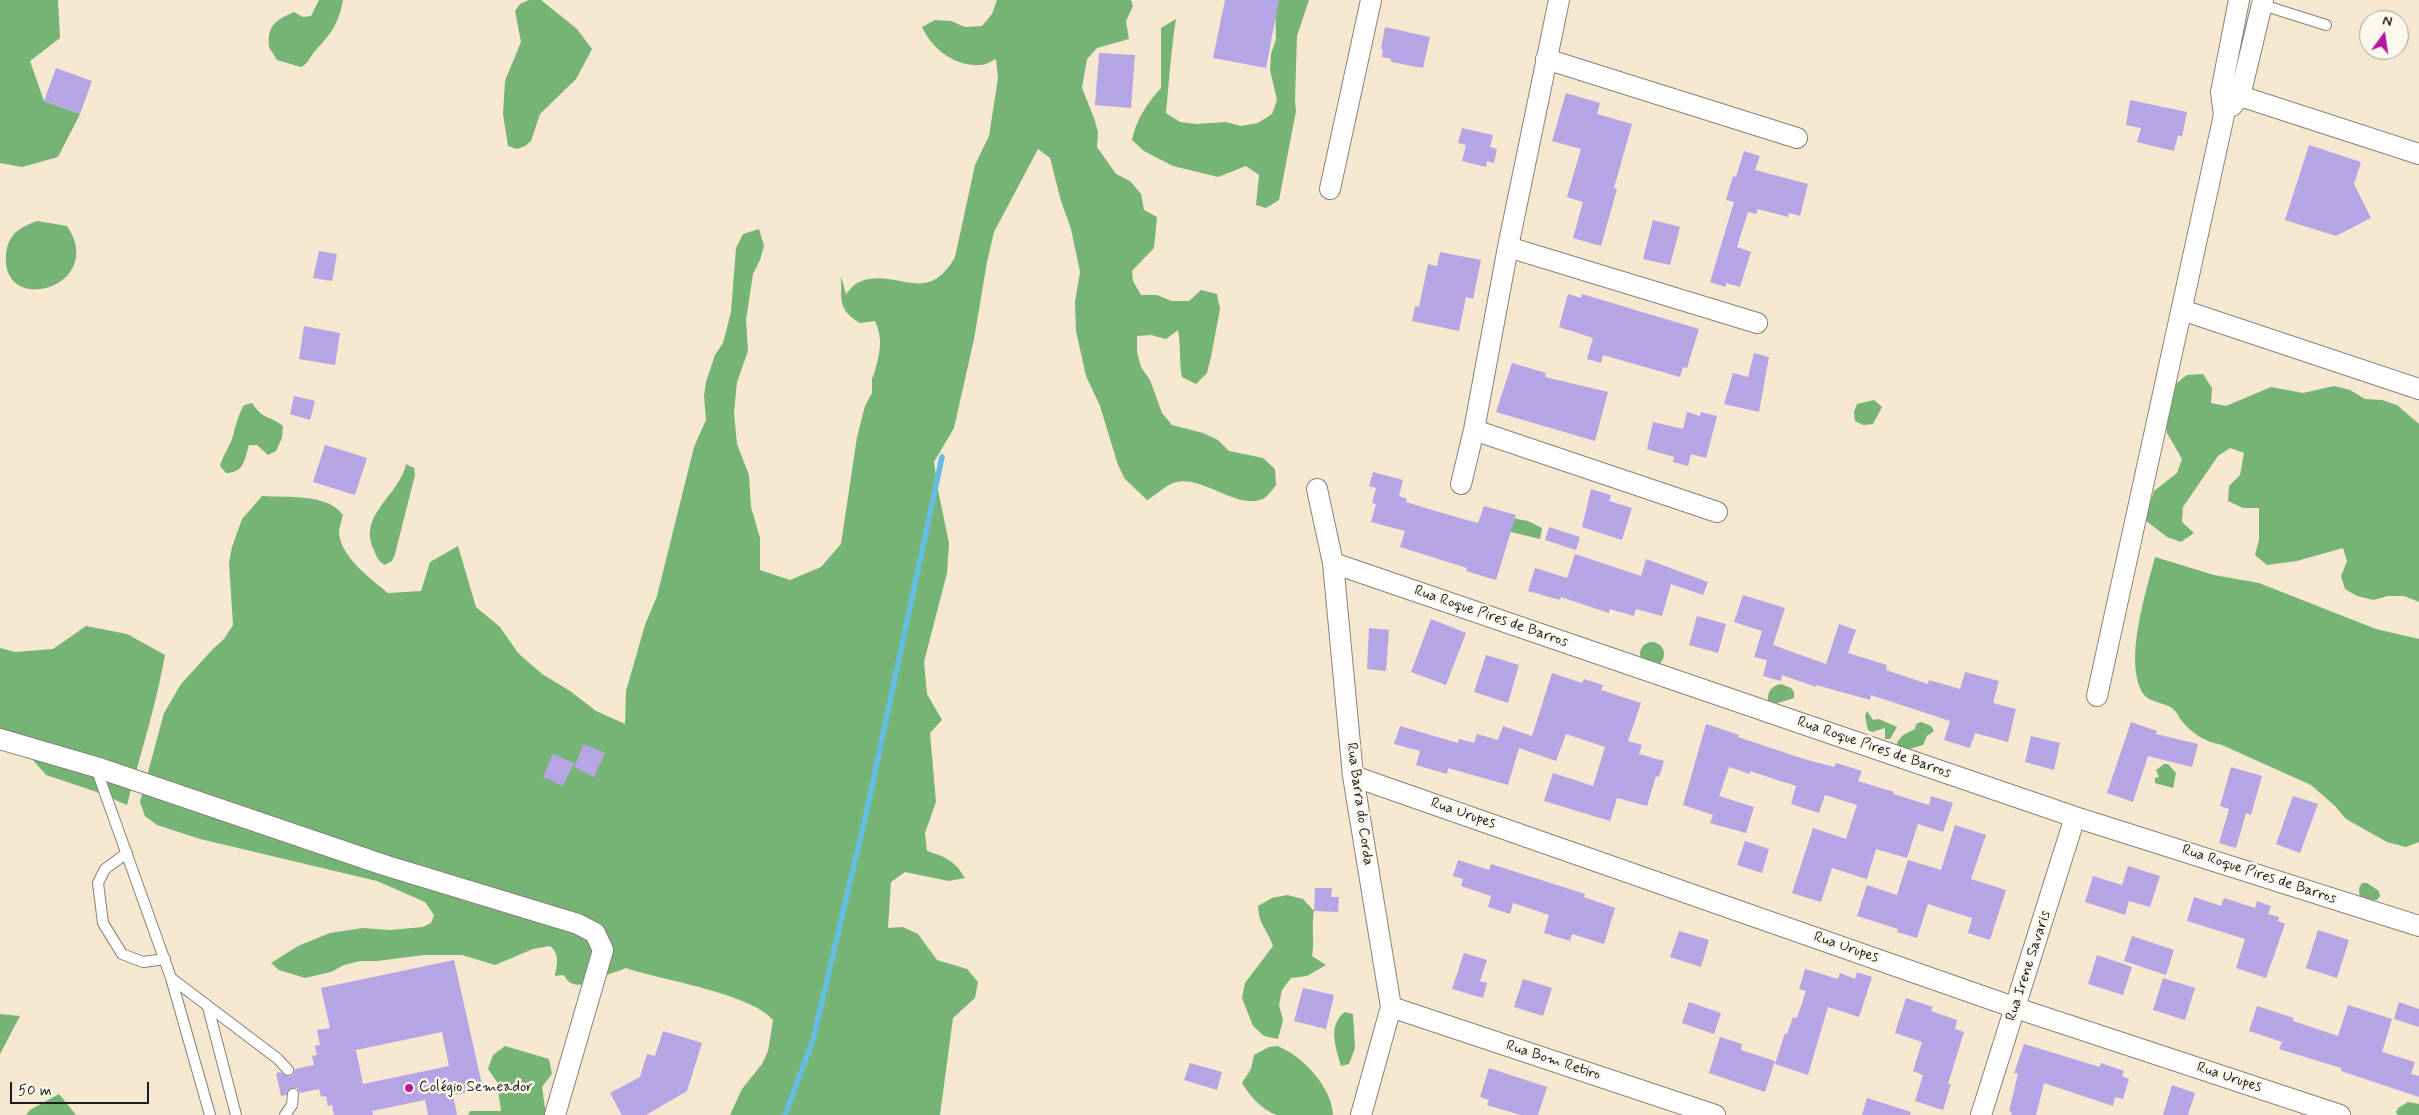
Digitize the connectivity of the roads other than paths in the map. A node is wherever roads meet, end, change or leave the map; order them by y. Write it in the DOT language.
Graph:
graph roads {
  1 [pos="1371,0"];
  2 [pos="1559,0"];
  3 [pos="2239,0"];
  4 [pos="2260,1"];
  5 [pos="2326,25"];
  6 [pos="1546,59"];
  7 [pos="2231,94"];
  8 [pos="1796,138"];
  9 [pos="2419,154"];
  10 [pos="1330,189"];
  11 [pos="1508,247"];
  12 [pos="2182,310"];
  13 [pos="1758,323"];
  14 [pos="2419,389"];
  15 [pos="1474,430"];
  16 [pos="1461,484"];
  17 [pos="1317,489"];
  18 [pos="1717,512"];
  19 [pos="1332,563"];
  20 [pos="2098,696"];
  21 [pos="0,739"];
  22 [pos="96,766"];
  23 [pos="1353,776"];
  24 [pos="2075,817"];
  25 [pos="127,853"];
  26 [pos="2419,926"];
  27 [pos="165,959"];
  28 [pos="172,978"];
  29 [pos="208,1007"];
  30 [pos="1391,1007"];
  31 [pos="2016,1008"];
  32 [pos="288,1070"];
  33 [pos="293,1094"];
  34 [pos="210,1115"];
  35 [pos="236,1115"];
  36 [pos="285,1115"];
  37 [pos="555,1115"];
  38 [pos="1361,1115"];
  39 [pos="1715,1115"];
  40 [pos="1980,1115"];
  41 [pos="2340,1115"];
  1 -- 10 [label="street"];
  2 -- 6 [label="street"];
  3 -- 7 [label="street"];
  4 -- 5 [label="lane"];
  4 -- 7 [label="street"];
  6 -- 8 [label="street"];
  6 -- 11 [label="street"];
  7 -- 9 [label="street"];
  7 -- 12 [label="street"];
  11 -- 13 [label="street"];
  11 -- 15 [label="street"];
  12 -- 14 [label="street"];
  12 -- 20 [label="street"];
  15 -- 16 [label="street"];
  15 -- 18 [label="street"];
  17 -- 19 [label="street, Rua Barra do Corda"];
  19 -- 23 [label="street, Rua Barra do Corda"];
  19 -- 24 [label="street, Rua Roque Pires de Barros"];
  21 -- 22 [label="street"];
  22 -- 25 [label="lane"];
  22 -- 37 [label="street"];
  23 -- 30 [label="street, Rua Barra do Corda"];
  23 -- 31 [label="street, Rua Urupes"];
  24 -- 26 [label="street, Rua Roque Pires de Barros"];
  24 -- 31 [label="street, Rua Irene Savaris"];
  25 -- 27 [label="lane"];
  25 -- 27 [label="lane"];
  27 -- 28 [label="lane"];
  28 -- 29 [label="lane"];
  28 -- 34 [label="lane"];
  29 -- 32 [label="lane"];
  29 -- 35 [label="lane"];
  30 -- 38 [label="street, Rua Barra do Corda"];
  30 -- 39 [label="street, Rua Bom Retiro"];
  31 -- 40 [label="street, Rua Irene Savaris"];
  31 -- 41 [label="street, Rua Urupes"];
  33 -- 36 [label="lane"];
}
